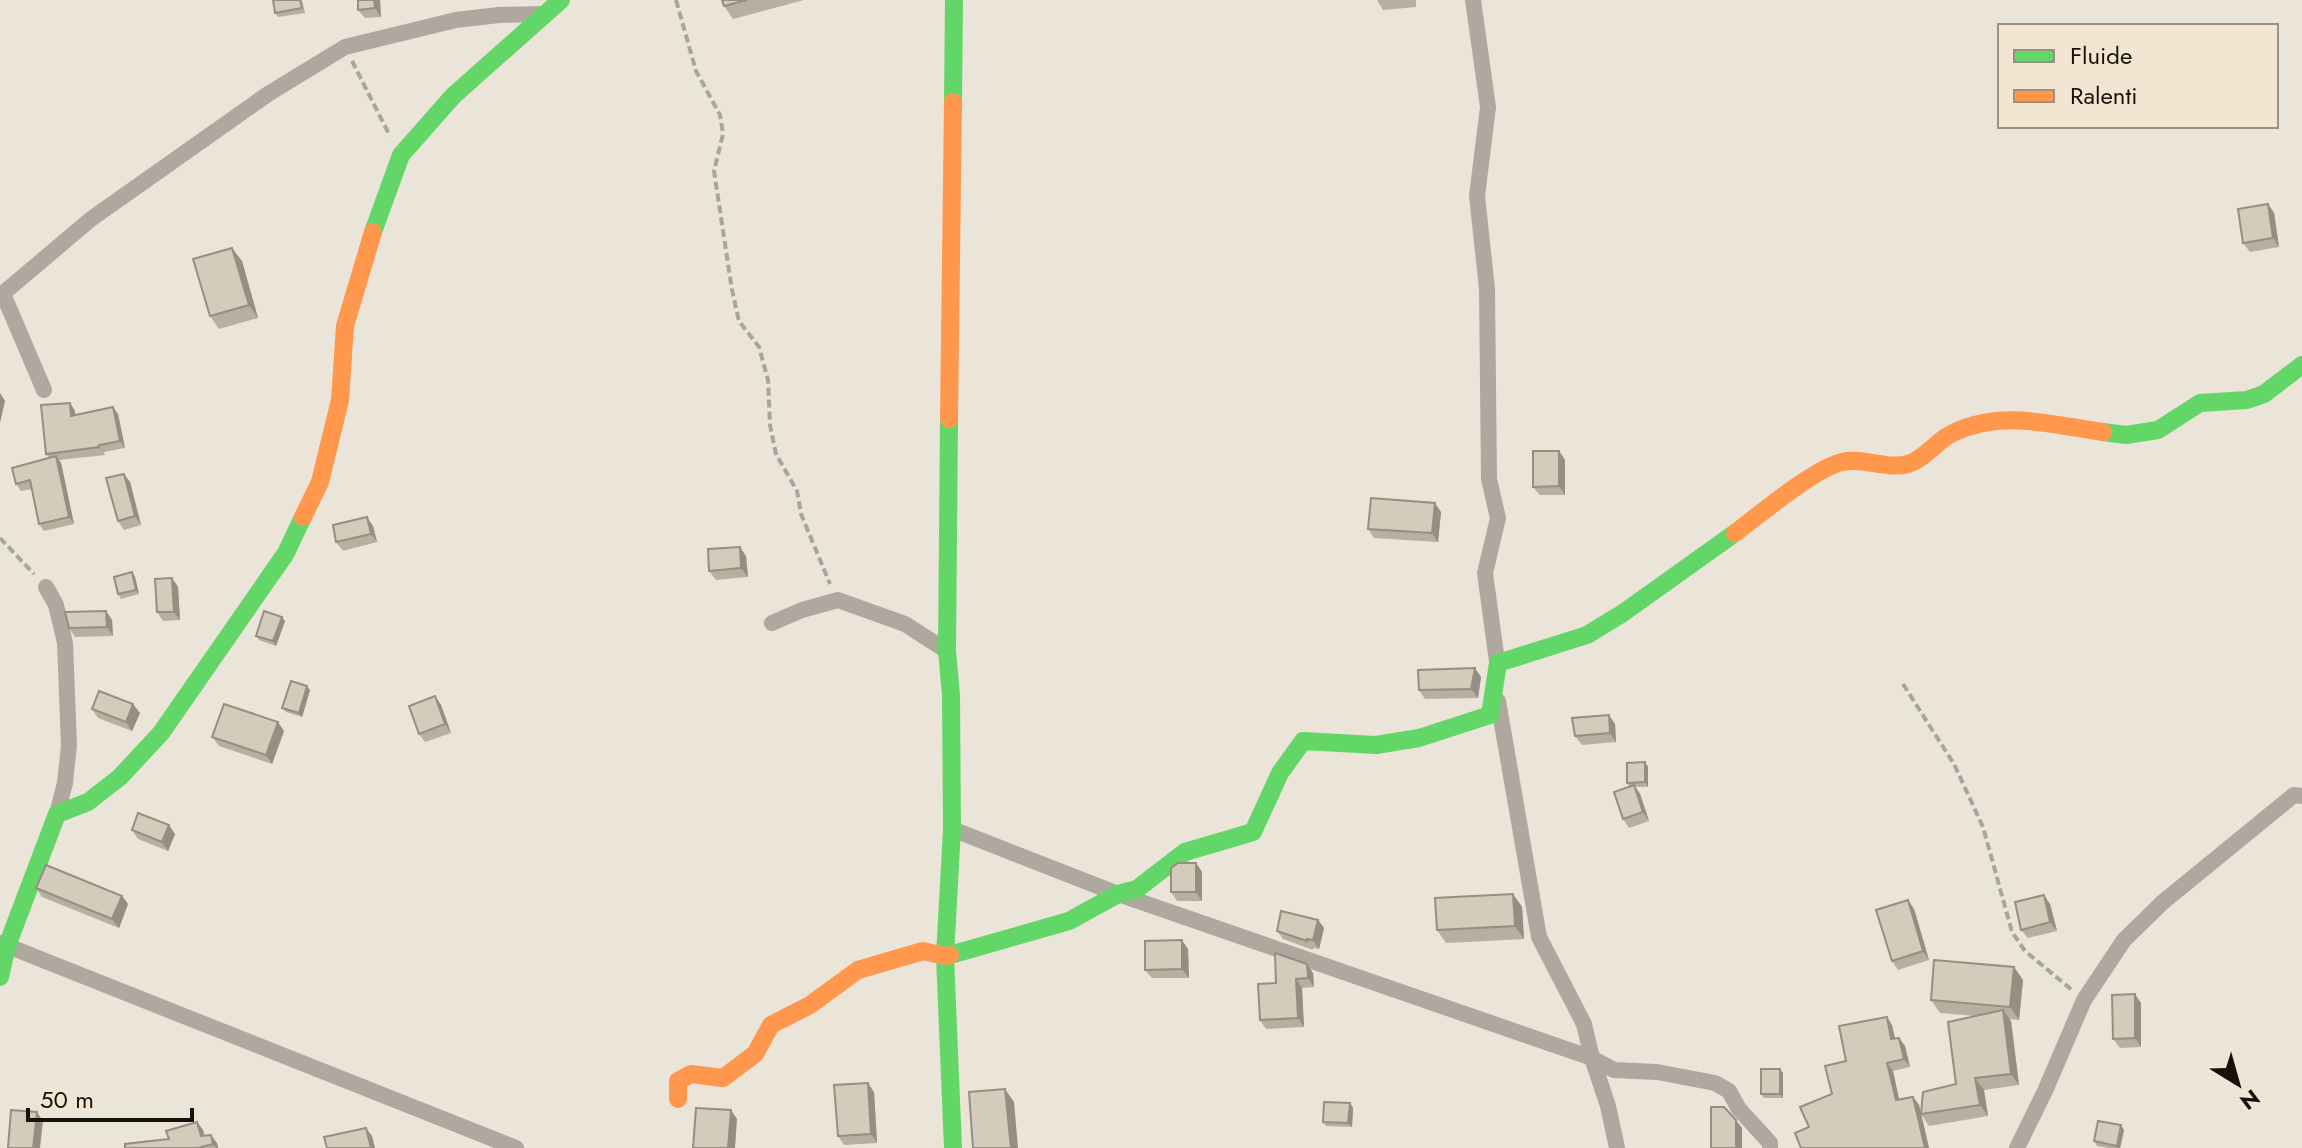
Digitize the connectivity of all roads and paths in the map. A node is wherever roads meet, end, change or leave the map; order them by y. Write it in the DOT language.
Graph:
graph roads {
  1 [pos="561,0"];
  2 [pos="676,0"];
  3 [pos="954,0"];
  4 [pos="1473,0"];
  5 [pos="547,14"];
  6 [pos="345,47"];
  7 [pos="401,155"];
  8 [pos="1,295"];
  9 [pos="2302,365"];
  10 [pos="44,390"];
  11 [pos="0,538"];
  12 [pos="46,587"];
  13 [pos="838,600"];
  14 [pos="772,623"];
  15 [pos="947,651"];
  16 [pos="1498,663"];
  17 [pos="1903,684"];
  18 [pos="2299,793"];
  19 [pos="57,814"];
  20 [pos="952,829"];
  21 [pos="1118,894"];
  22 [pos="3,944"];
  23 [pos="945,947"];
  24 [pos="0,977"];
  25 [pos="2084,1000"];
  26 [pos="1592,1058"];
  27 [pos="678,1099"];
  28 [pos="516,1148"];
  29 [pos="953,1148"];
  30 [pos="1617,1148"];
  31 [pos="1770,1148"];
  32 [pos="2017,1148"];
  1 -- 5 [label="street"];
  2 -- 13 [label="path"];
  3 -- 15 [label="street"];
  4 -- 16 [label="street"];
  5 -- 6 [label="street"];
  5 -- 7 [label="street"];
  6 -- 7 [label="path"];
  6 -- 8 [label="street"];
  7 -- 19 [label="street"];
  8 -- 10 [label="street"];
  9 -- 16 [label="street"];
  11 -- 12 [label="path"];
  12 -- 19 [label="street"];
  13 -- 14 [label="street"];
  13 -- 15 [label="street"];
  15 -- 20 [label="street"];
  16 -- 21 [label="street"];
  16 -- 26 [label="street"];
  17 -- 25 [label="path"];
  18 -- 25 [label="street"];
  19 -- 22 [label="street"];
  20 -- 21 [label="street"];
  20 -- 23 [label="street"];
  21 -- 23 [label="street"];
  21 -- 26 [label="street"];
  22 -- 24 [label="street"];
  22 -- 28 [label="street"];
  23 -- 27 [label="street"];
  23 -- 29 [label="street"];
  25 -- 32 [label="street"];
  26 -- 30 [label="street"];
  26 -- 31 [label="street"];
}
